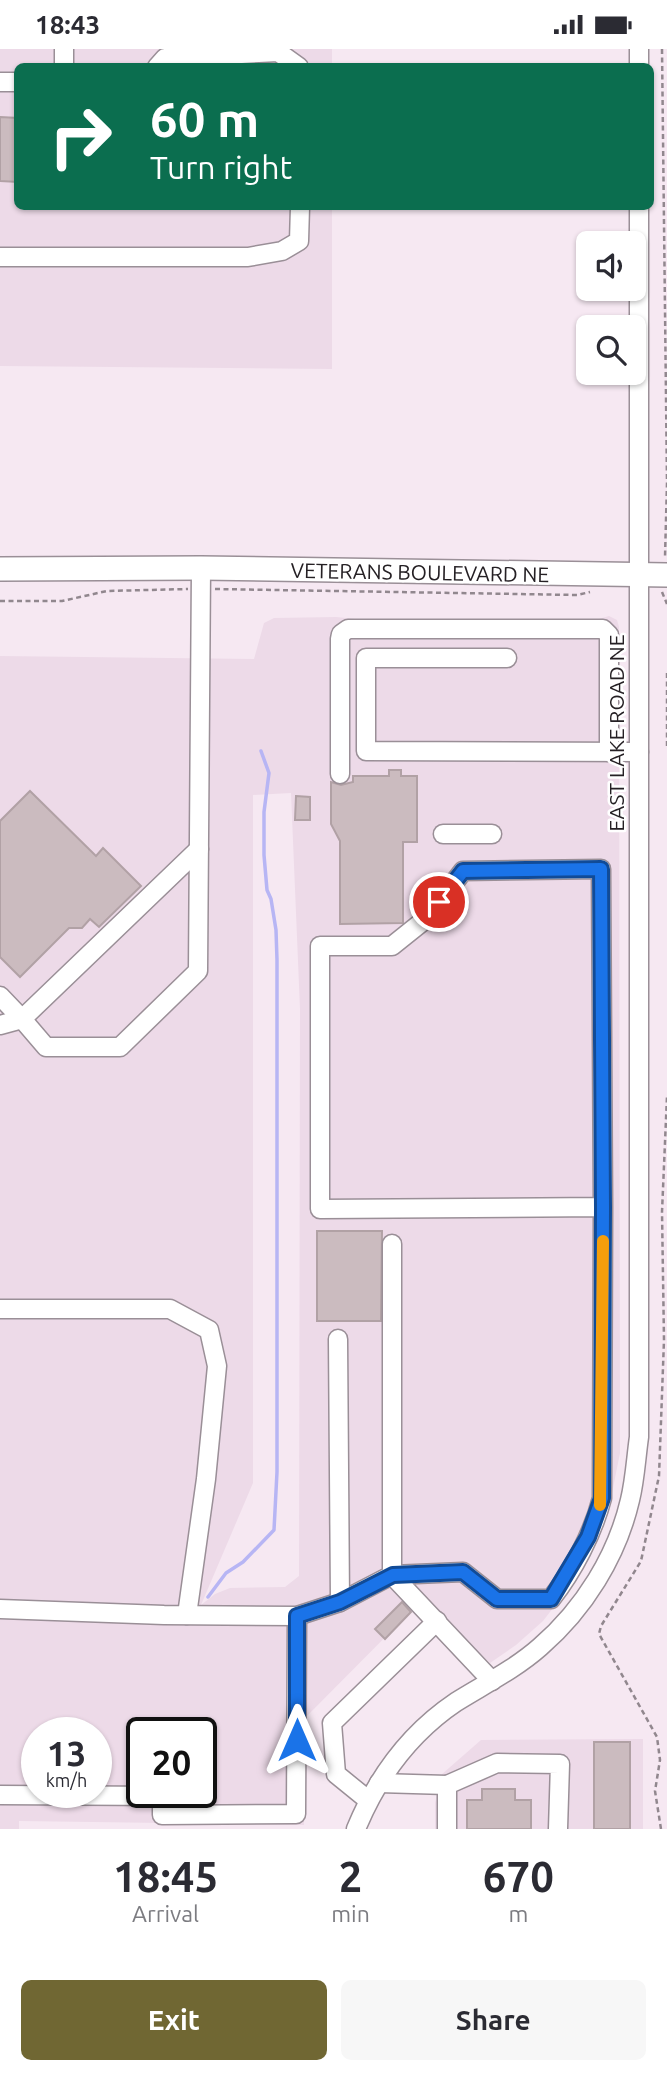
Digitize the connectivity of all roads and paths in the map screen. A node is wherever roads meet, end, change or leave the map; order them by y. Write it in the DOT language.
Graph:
graph roads {
  1 [pos="663,49"];
  2 [pos="161,63"];
  3 [pos="293,63"];
  4 [pos="300,210"];
  5 [pos="639,210"];
  6 [pos="0,257"];
  7 [pos="666,547"];
  8 [pos="0,556"];
  9 [pos="0,569"];
  10 [pos="639,575"];
  11 [pos="201,579"];
  12 [pos="664,584"];
  13 [pos="597,591"];
  14 [pos="0,601"];
  15 [pos="667,604"];
  16 [pos="508,658"];
  17 [pos="667,673"];
  18 [pos="667,748"];
  19 [pos="608,752"];
  20 [pos="639,752"];
  21 [pos="340,774"];
  22 [pos="443,834"];
  23 [pos="492,834"];
  24 [pos="200,849"];
  25 [pos="0,996"];
  26 [pos="22,1019"];
  27 [pos="0,1025"];
  28 [pos="603,1207"];
  29 [pos="392,1244"];
  30 [pos="0,1309"];
  31 [pos="338,1339"];
  32 [pos="393,1575"];
  33 [pos="340,1602"];
  34 [pos="0,1609"];
  35 [pos="187,1615"];
  36 [pos="297,1616"];
  37 [pos="437,1622"];
  38 [pos="492,1681"];
  39 [pos="379,1783"];
  40 [pos="447,1785"];
  41 [pos="0,1794"];
  42 [pos="368,1800"];
  43 [pos="356,1829"];
  44 [pos="447,1829"];
  45 [pos="558,1829"];
  1 -- 7 [label="path"];
  2 -- 3 [label="street"];
  4 -- 6 [label="street"];
  5 -- 10 [label="street, EAST LAKE ROAD NE"];
  8 -- 11 [label="main road, VETERANS BOULEVARD NE"];
  9 -- 11 [label="main road, VETERANS BOULEVARD NE"];
  10 -- 11 [label="main road, VETERANS BOULEVARD NE"];
  10 -- 12 [label="main road, VETERANS BOULEVARD NE"];
  10 -- 20 [label="street, EAST LAKE ROAD NE"];
  11 -- 13 [label="path"];
  11 -- 14 [label="path"];
  11 -- 24 [label="street"];
  12 -- 15 [label="path"];
  16 -- 19 [label="street"];
  17 -- 18 [label="path"];
  19 -- 20 [label="street"];
  19 -- 21 [label="street"];
  20 -- 38 [label="street, EAST LAKE ROAD NE"];
  22 -- 23 [label="street"];
  24 -- 26 [label="street"];
  24 -- 26 [label="street"];
  25 -- 26 [label="street"];
  26 -- 27 [label="street"];
  28 -- 28 [label="street"];
  28 -- 32 [label="street"];
  29 -- 32 [label="street"];
  30 -- 35 [label="street"];
  31 -- 33 [label="street"];
  32 -- 33 [label="street"];
  32 -- 37 [label="street"];
  33 -- 36 [label="street"];
  34 -- 35 [label="street"];
  35 -- 36 [label="street"];
  36 -- 41 [label="street"];
  37 -- 38 [label="street"];
  37 -- 42 [label="street"];
  38 -- 39 [label="street, EAST LAKE ROAD NE"];
  39 -- 40 [label="street"];
  39 -- 42 [label="street, EAST LAKE ROAD NE"];
  40 -- 44 [label="street"];
  40 -- 45 [label="street"];
  42 -- 43 [label="street, EAST LAKE ROAD NE"];
}
